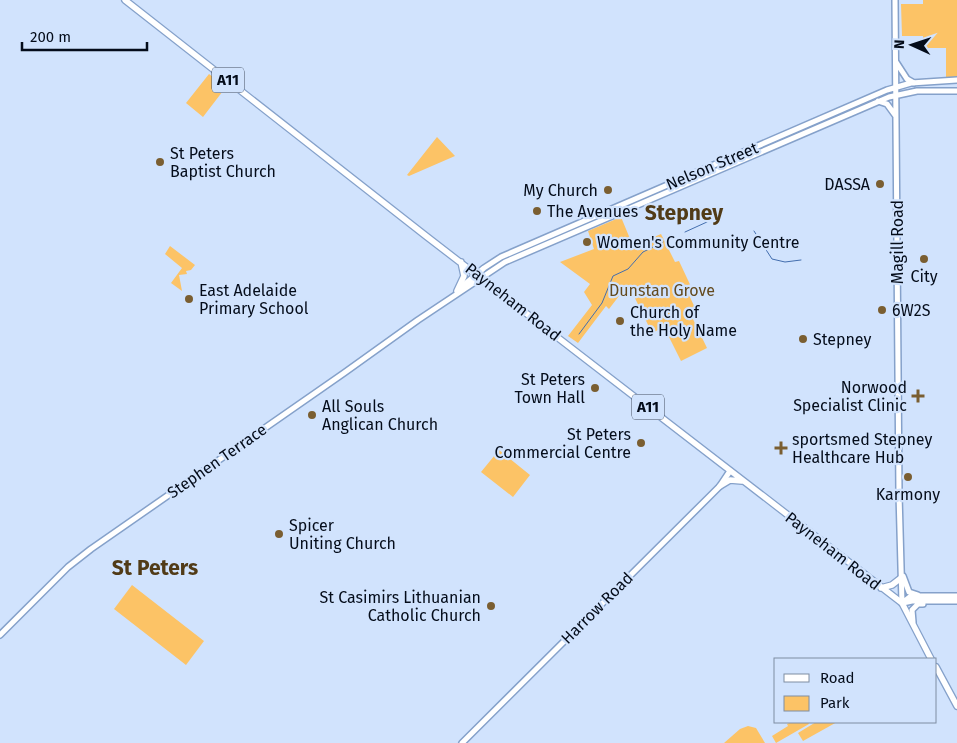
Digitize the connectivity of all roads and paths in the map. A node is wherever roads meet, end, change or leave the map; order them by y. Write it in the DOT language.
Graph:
graph roads {
  1 [pos="125,0"];
  2 [pos="895,0"];
  3 [pos="895,61"];
  4 [pos="955,80"];
  5 [pos="915,83"];
  6 [pos="896,88"];
  7 [pos="955,91"];
  8 [pos="896,95"];
  9 [pos="878,101"];
  10 [pos="896,115"];
  11 [pos="750,149"];
  12 [pos="754,155"];
  13 [pos="652,192"];
  14 [pos="655,198"];
  15 [pos="534,247"];
  16 [pos="460,260"];
  17 [pos="480,276"];
  18 [pos="457,291"];
  19 [pos="446,302"];
  20 [pos="730,471"];
  21 [pos="744,482"];
  22 [pos="720,486"];
  23 [pos="900,568"];
  24 [pos="901,578"];
  25 [pos="880,588"];
  26 [pos="922,596"];
  27 [pos="957,596"];
  28 [pos="941,601"];
  29 [pos="957,601"];
  30 [pos="902,603"];
  31 [pos="915,628"];
  32 [pos="0,635"];
  33 [pos="930,658"];
  34 [pos="937,669"];
  35 [pos="957,706"];
  36 [pos="462,743"];
  1 -- 16 [label="main road, Payneham Road / A11"];
  2 -- 3 [label="main road, Magill Road"];
  3 -- 5 [label="main road"];
  3 -- 6 [label="main road, Magill Road"];
  4 -- 5 [label="main road, Nelson Street"];
  4 -- 7 [label="main road"];
  5 -- 6 [label="main road, Nelson Street"];
  6 -- 8 [label="main road, Magill Road"];
  6 -- 11 [label="main road, Nelson Street"];
  7 -- 8 [label="main road, Nelson Street"];
  8 -- 9 [label="main road, Nelson Street"];
  8 -- 10 [label="main road, Magill Road"];
  9 -- 10 [label="main road"];
  9 -- 12 [label="main road, Nelson Street"];
  10 -- 23 [label="main road, Magill Road"];
  11 -- 12 [label="main road"];
  11 -- 13 [label="main road, Nelson Street"];
  12 -- 14 [label="main road, Nelson Street"];
  13 -- 14 [label="main road"];
  13 -- 15 [label="main road, Nelson Street"];
  14 -- 15 [label="main road, Nelson Street"];
  15 -- 17 [label="main road, Nelson Street"];
  16 -- 17 [label="main road, Payneham Road / A11"];
  16 -- 18 [label="main road"];
  17 -- 18 [label="main road, Stephen Terrace"];
  17 -- 19 [label="main road, Stephen Terrace"];
  17 -- 20 [label="main road, Payneham Road / A11"];
  18 -- 19 [label="main road, Stephen Terrace"];
  19 -- 32 [label="main road, Stephen Terrace"];
  20 -- 21 [label="main road, Payneham Road / A11"];
  20 -- 22 [label="main road, Harrow Road"];
  21 -- 22 [label="main road"];
  21 -- 25 [label="main road, Payneham Road / A11"];
  22 -- 36 [label="main road, Harrow Road"];
  23 -- 24 [label="main road, Magill Road"];
  23 -- 26 [label="main road"];
  24 -- 25 [label="main road"];
  24 -- 30 [label="main road, Magill Road"];
  25 -- 30 [label="main road, Payneham Road / A11"];
  26 -- 27 [label="main road"];
  26 -- 30 [label="main road"];
  28 -- 29 [label="main road"];
  28 -- 30 [label="main road"];
  28 -- 31 [label="main road"];
  30 -- 31 [label="main road, A11"];
  31 -- 33 [label="main road, A11"];
  34 -- 35 [label="main road"];
}
